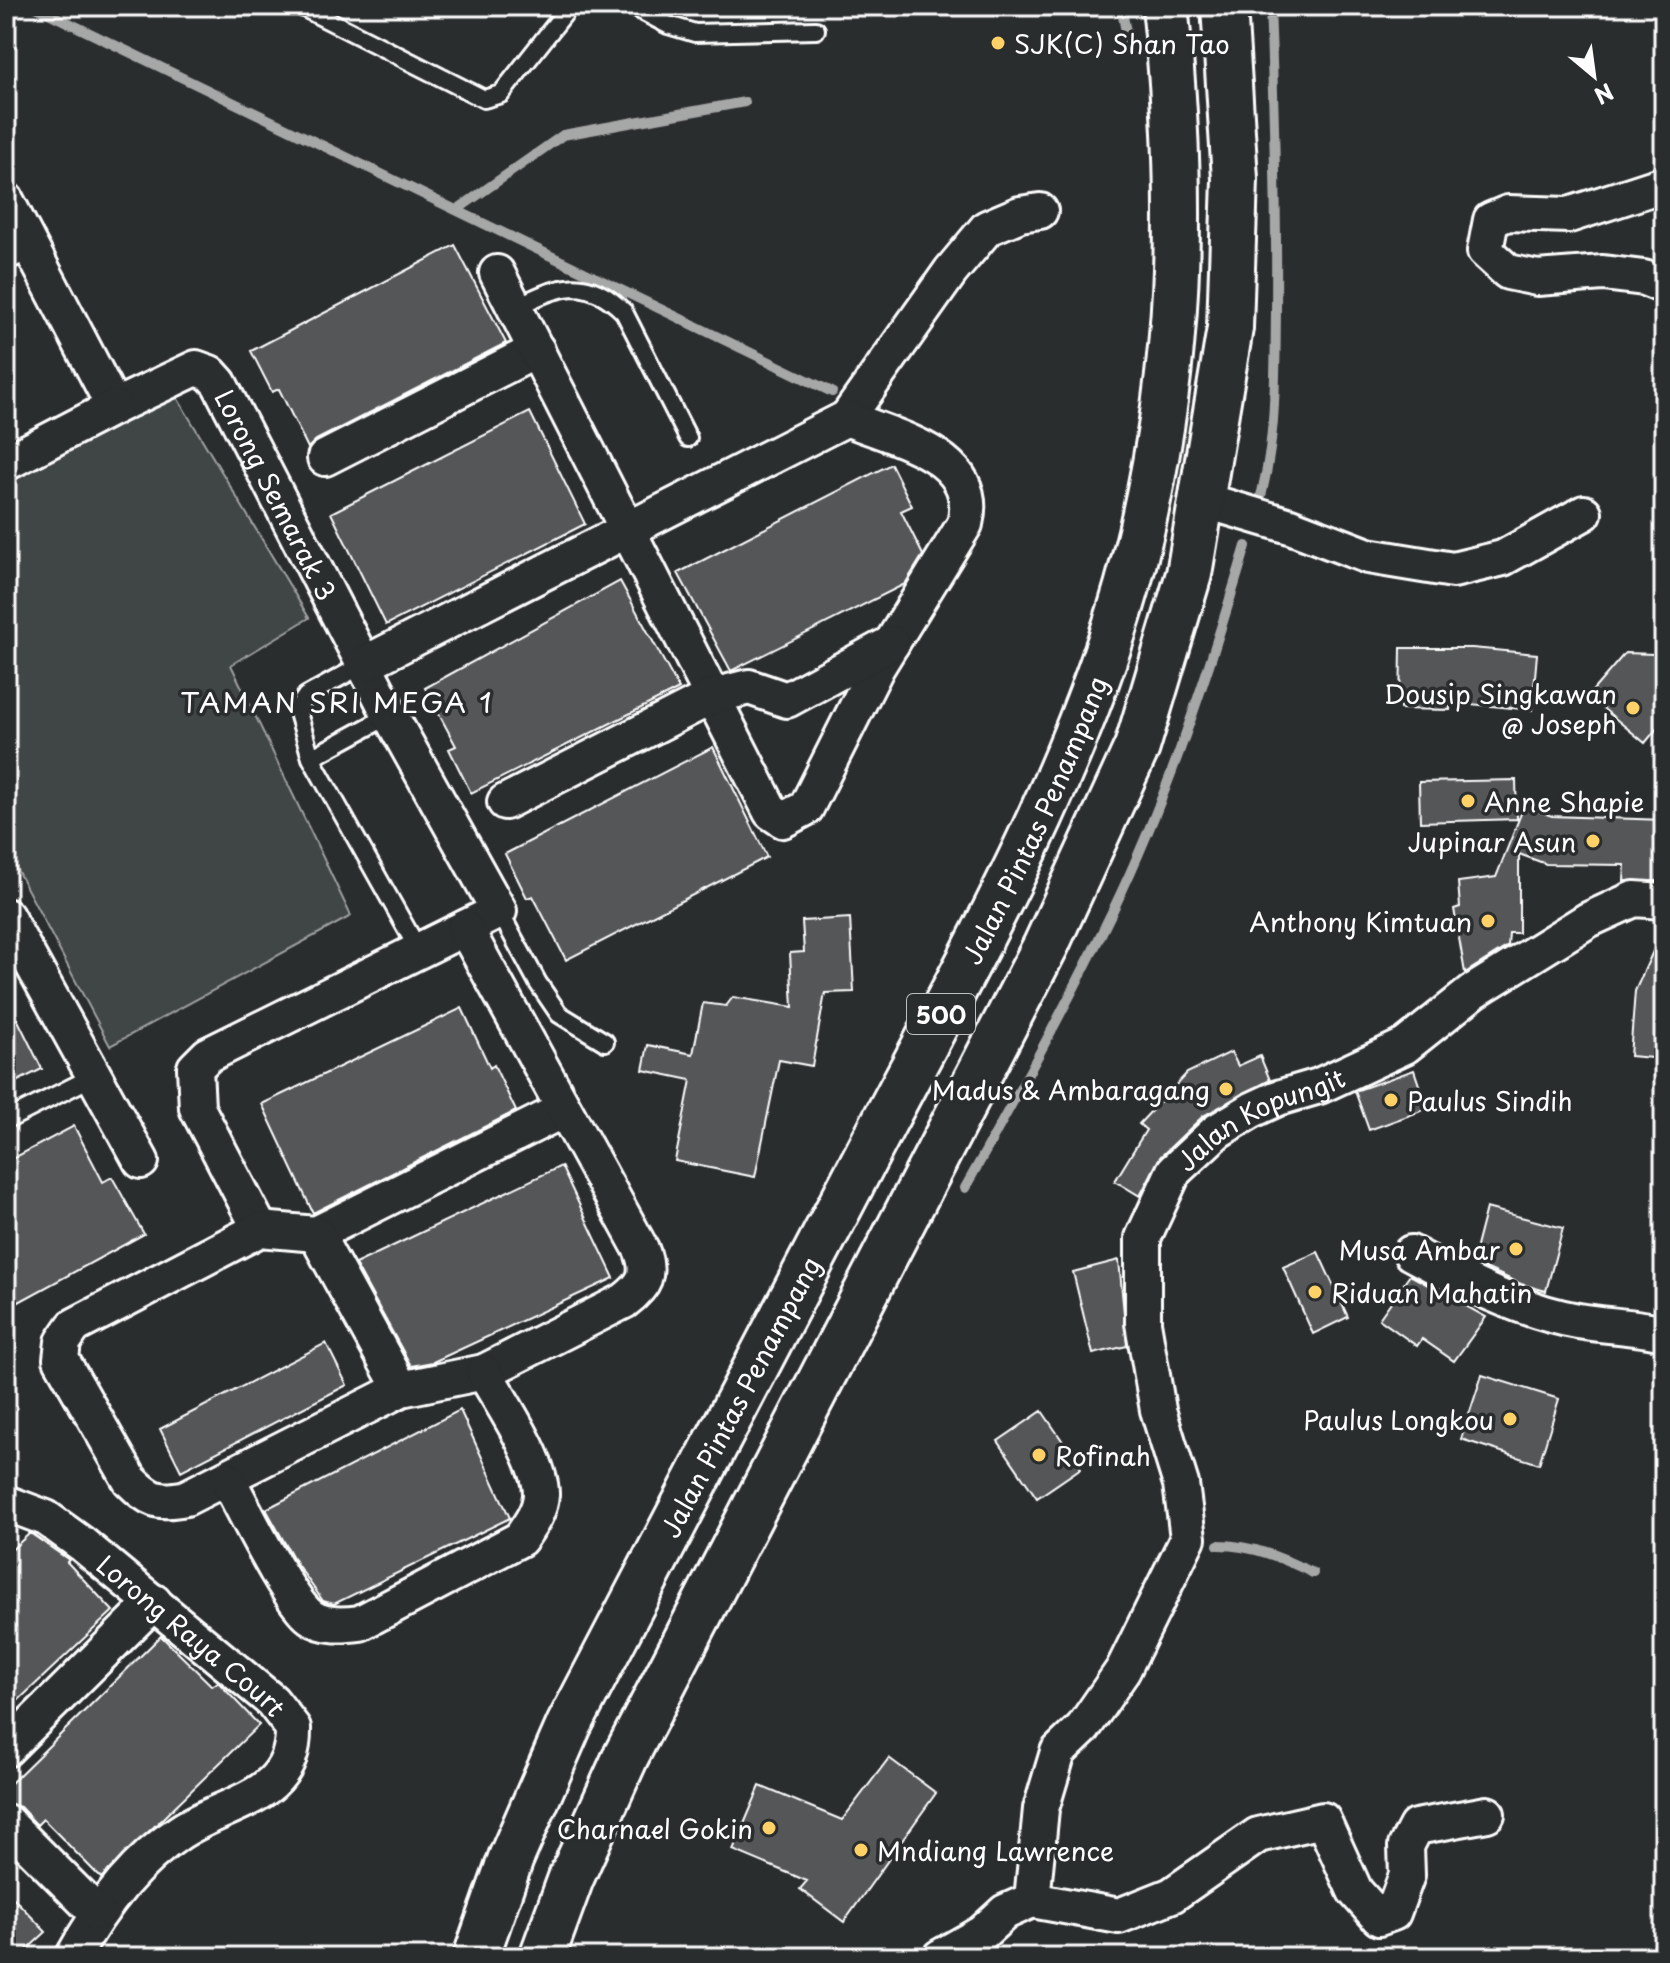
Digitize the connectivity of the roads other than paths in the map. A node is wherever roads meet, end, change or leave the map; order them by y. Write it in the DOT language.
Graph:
graph roads {
  1 [pos="300,6"];
  2 [pos="570,6"];
  3 [pos="632,6"];
  4 [pos="1165,6"];
  5 [pos="1224,6"];
  6 [pos="816,30"];
  7 [pos="1664,184"];
  8 [pos="6,200"];
  9 [pos="1040,211"];
  10 [pos="19,256"];
  11 [pos="497,273"];
  12 [pos="1664,286"];
  13 [pos="516,307"];
  14 [pos="537,350"];
  15 [pos="114,407"];
  16 [pos="847,418"];
  17 [pos="688,438"];
  18 [pos="325,458"];
  19 [pos="6,463"];
  20 [pos="1203,500"];
  21 [pos="1584,513"];
  22 [pos="630,530"];
  23 [pos="892,643"];
  24 [pos="364,664"];
  25 [pos="713,696"];
  26 [pos="390,715"];
  27 [pos="311,758"];
  28 [pos="505,802"];
  29 [pos="1664,901"];
  30 [pos="499,911"];
  31 [pos="6,916"];
  32 [pos="465,928"];
  33 [pos="419,951"];
  34 [pos="605,1042"];
  35 [pos="96,1075"];
  36 [pos="563,1110"];
  37 [pos="13,1117"];
  38 [pos="141,1161"];
  39 [pos="260,1229"];
  40 [pos="316,1234"];
  41 [pos="1411,1253"];
  42 [pos="1664,1333"];
  43 [pos="484,1372"];
  44 [pos="747,1383"];
  45 [pos="401,1389"];
  46 [pos="805,1410"];
  47 [pos="227,1478"];
  48 [pos="6,1503"];
  49 [pos="154,1602"];
  50 [pos="6,1749"];
  51 [pos="1487,1814"];
  52 [pos="6,1822"];
  53 [pos="1032,1900"];
  54 [pos="97,1913"];
  55 [pos="73,1957"];
  56 [pos="476,1957"];
  57 [pos="542,1957"];
  58 [pos="940,1957"];
  1 -- 2 [label="lane"];
  3 -- 6 [label="lane"];
  4 -- 44 [label="main road, Jalan Pintas Penampang / 500"];
  5 -- 20 [label="main road, 500"];
  7 -- 12 [label="street"];
  8 -- 10 [label="street"];
  9 -- 16 [label="street"];
  10 -- 15 [label="street"];
  11 -- 13 [label="street"];
  13 -- 14 [label="street"];
  13 -- 17 [label="lane"];
  14 -- 18 [label="street"];
  14 -- 22 [label="street"];
  15 -- 19 [label="street"];
  15 -- 24 [label="street, Lorong Semarak 3"];
  16 -- 22 [label="street"];
  16 -- 23 [label="street"];
  20 -- 21 [label="street"];
  20 -- 46 [label="main road, 500"];
  22 -- 24 [label="street"];
  22 -- 25 [label="street"];
  23 -- 25 [label="street"];
  23 -- 25 [label="street"];
  24 -- 26 [label="street"];
  24 -- 27 [label="lane"];
  25 -- 28 [label="street"];
  26 -- 27 [label="lane"];
  26 -- 30 [label="street"];
  27 -- 33 [label="lane"];
  29 -- 53 [label="street, Jalan Kopungit"];
  30 -- 32 [label="street"];
  30 -- 34 [label="lane"];
  31 -- 35 [label="street"];
  32 -- 33 [label="street"];
  32 -- 36 [label="street"];
  33 -- 39 [label="street"];
  35 -- 37 [label="lane"];
  35 -- 38 [label="street"];
  36 -- 40 [label="street"];
  36 -- 43 [label="street"];
  39 -- 40 [label="street"];
  39 -- 47 [label="street"];
  40 -- 45 [label="street"];
  41 -- 42 [label="street"];
  43 -- 45 [label="street"];
  43 -- 47 [label="street"];
  44 -- 46 [label="main road"];
  44 -- 56 [label="main road, Jalan Pintas Penampang / 500"];
  45 -- 47 [label="street"];
  46 -- 57 [label="main road, 500"];
  48 -- 49 [label="street, Lorong Raya Court"];
  49 -- 50 [label="street"];
  49 -- 54 [label="street, Lorong Raya Court"];
  51 -- 53 [label="street"];
  52 -- 54 [label="street"];
  53 -- 58 [label="street"];
  54 -- 55 [label="street, Lorong Raya Court"];
}
